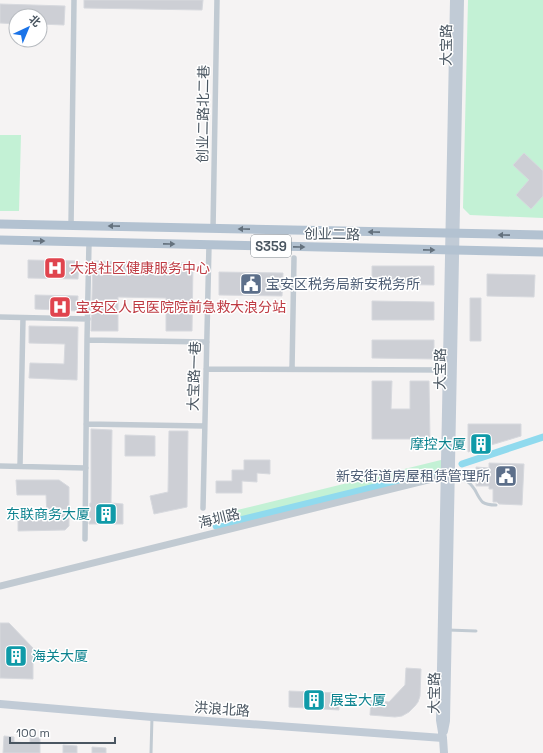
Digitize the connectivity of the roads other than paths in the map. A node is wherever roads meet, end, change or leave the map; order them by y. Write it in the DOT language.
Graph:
graph roads {
  1 [pos="74,0"];
  2 [pos="217,0"];
  3 [pos="454,0"];
  4 [pos="460,0"];
  5 [pos="0,224"];
  6 [pos="71,226"];
  7 [pos="213,229"];
  8 [pos="452,234"];
  9 [pos="543,235"];
  10 [pos="0,240"];
  11 [pos="89,242"];
  12 [pos="209,245"];
  13 [pos="452,250"];
  14 [pos="543,252"];
  15 [pos="294,258"];
  16 [pos="0,317"];
  17 [pos="23,318"];
  18 [pos="88,318"];
  19 [pos="87,340"];
  20 [pos="207,342"];
  21 [pos="206,369"];
  22 [pos="292,369"];
  23 [pos="450,370"];
  24 [pos="86,424"];
  25 [pos="204,426"];
  26 [pos="0,466"];
  27 [pos="20,466"];
  28 [pos="86,468"];
  29 [pos="448,477"];
  30 [pos="496,506"];
  31 [pos="203,508"];
  32 [pos="85,539"];
  33 [pos="0,586"];
  34 [pos="448,630"];
  35 [pos="476,631"];
  36 [pos="0,704"];
  37 [pos="152,717"];
  38 [pos="443,738"];
  39 [pos="151,753"];
  40 [pos="444,753"];
  1 -- 6 [label="street"];
  2 -- 7 [label="street, 创业二路北二巷"];
  3 -- 8 [label="main road, 大宝路"];
  4 -- 8 [label="main road, 大宝路"];
  5 -- 6 [label="main road, 创业二路 / S359"];
  7 -- 6 [label="main road, 创业二路 / S359, one-way"];
  8 -- 7 [label="main road, 创业二路 / S359, one-way"];
  9 -- 8 [label="main road, 创业二路 / S359, one-way"];
  8 -- 13 [label="main road, 大宝路"];
  10 -- 11 [label="main road, 创业二路 / S359, one-way"];
  11 -- 12 [label="main road, 创业二路 / S359, one-way"];
  11 -- 18 [label="street"];
  12 -- 13 [label="main road, 创业二路 / S359, one-way"];
  12 -- 20 [label="street, 大宝路一巷"];
  13 -- 14 [label="main road, 创业二路 / S359"];
  13 -- 23 [label="main road, 大宝路"];
  15 -- 22 [label="street"];
  16 -- 17 [label="street"];
  17 -- 18 [label="street"];
  17 -- 27 [label="street"];
  18 -- 19 [label="street"];
  19 -- 20 [label="street"];
  19 -- 24 [label="street"];
  20 -- 21 [label="street, 大宝路一巷"];
  21 -- 22 [label="street"];
  21 -- 25 [label="street, 大宝路一巷"];
  22 -- 23 [label="street"];
  23 -- 29 [label="main road, 大宝路"];
  24 -- 25 [label="street"];
  24 -- 28 [label="street"];
  25 -- 31 [label="street, 大宝路一巷"];
  26 -- 27 [label="street"];
  27 -- 28 [label="street"];
  28 -- 32 [label="street"];
  29 -- 30 [label="lane"];
  29 -- 33 [label="street, 海圳路"];
  29 -- 34 [label="main road, 大宝路"];
  29 -- 38 [label="main road, 大宝路"];
  34 -- 35 [label="lane"];
  34 -- 38 [label="main road, 大宝路"];
  36 -- 37 [label="main road, 洪浪北路"];
  37 -- 38 [label="main road, 洪浪北路"];
  37 -- 39 [label="lane"];
  38 -- 40 [label="main road, 大宝路"];
}
